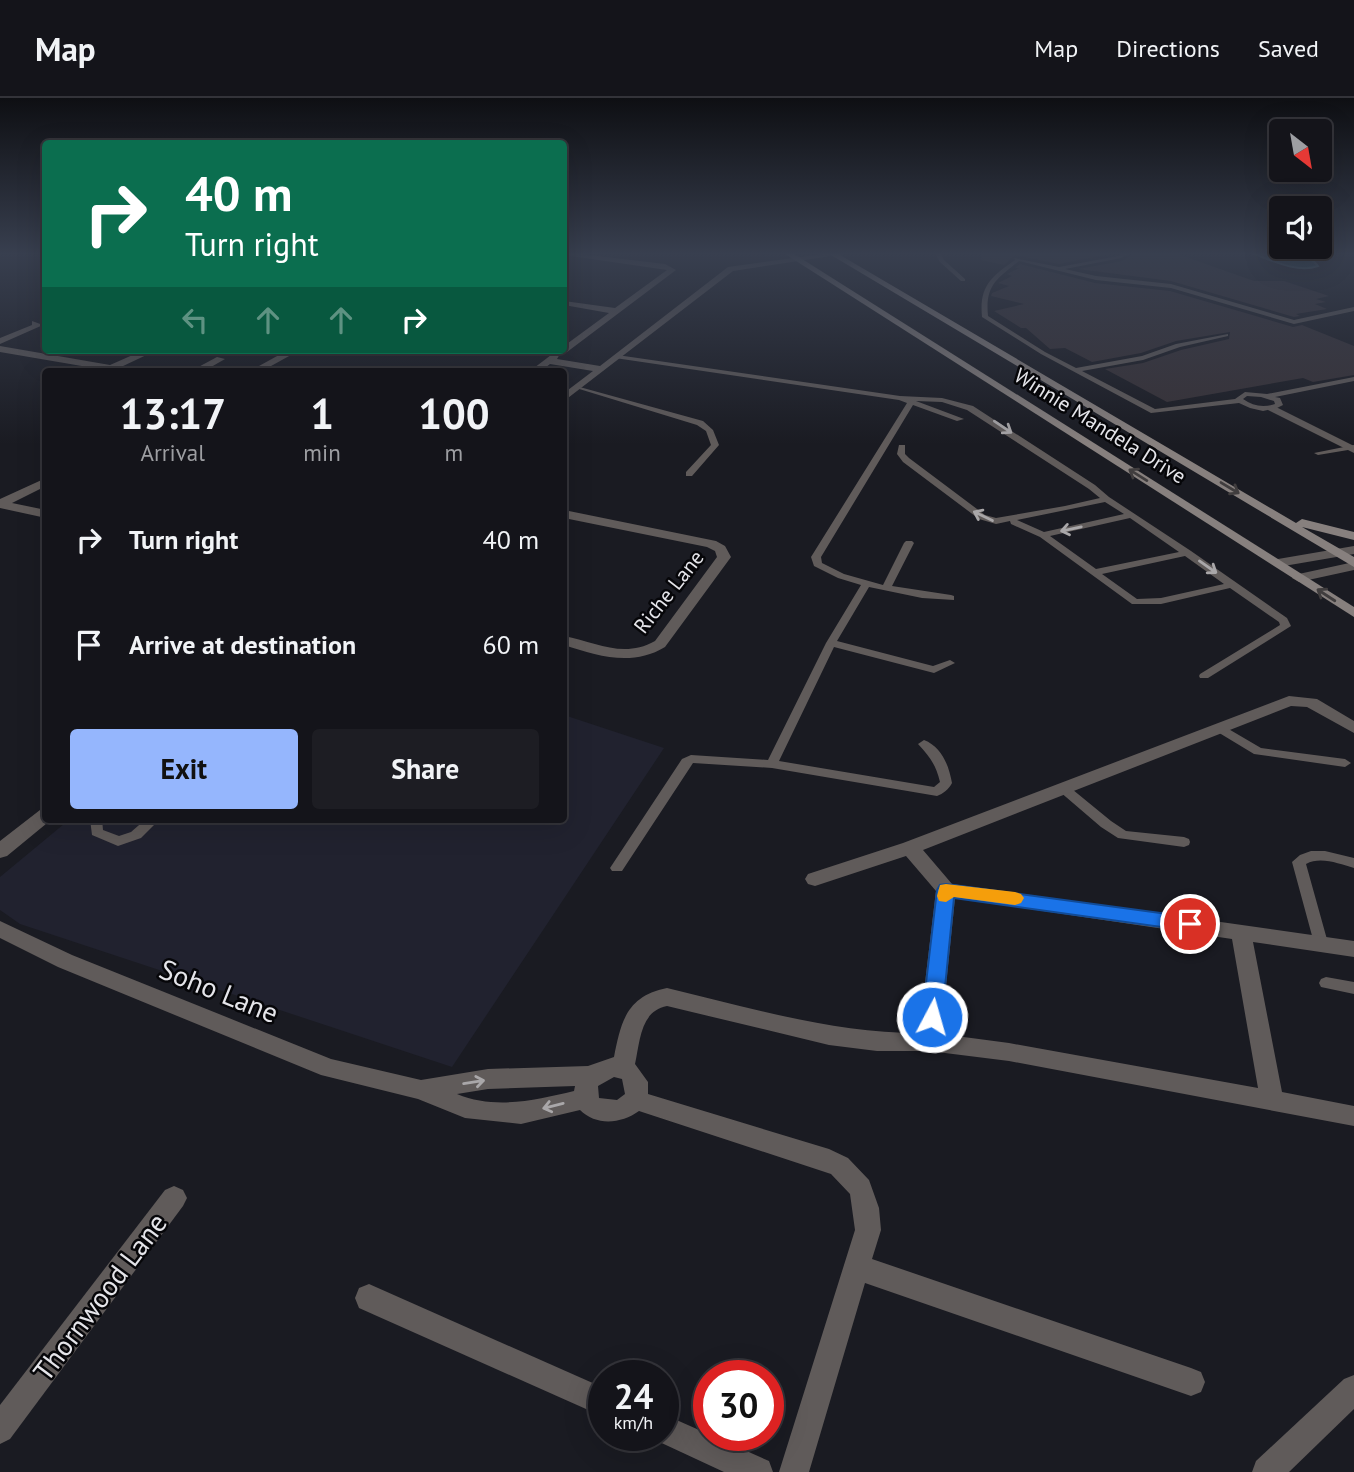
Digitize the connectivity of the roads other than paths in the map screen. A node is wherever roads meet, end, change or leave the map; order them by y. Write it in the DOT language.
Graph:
graph roads {
  1 [pos="609,316"];
  2 [pos="670,316"];
  3 [pos="888,316"];
  4 [pos="939,316"];
  5 [pos="985,316"];
  6 [pos="1274,316"];
  7 [pos="1321,316"];
  8 [pos="35,323"];
  9 [pos="1226,335"];
  10 [pos="0,341"];
  11 [pos="567,347"];
  12 [pos="0,349"];
  13 [pos="56,354"];
  14 [pos="143,354"];
  15 [pos="287,354"];
  16 [pos="558,354"];
  17 [pos="49,357"];
  18 [pos="617,357"];
  19 [pos="220,359"];
  20 [pos="549,361"];
  21 [pos="111,368"];
  22 [pos="202,368"];
  23 [pos="260,368"];
  24 [pos="539,368"];
  25 [pos="601,369"];
  26 [pos="1074,370"];
  27 [pos="1354,379"];
  28 [pos="578,387"];
  29 [pos="567,396"];
  30 [pos="913,400"];
  31 [pos="1240,401"];
  32 [pos="1270,402"];
  33 [pos="960,419"];
  34 [pos="902,447"];
  35 [pos="1353,448"];
  36 [pos="1318,453"];
  37 [pos="689,474"];
  38 [pos="42,483"];
  39 [pos="1106,499"];
  40 [pos="0,504"];
  41 [pos="42,513"];
  42 [pos="1272,513"];
  43 [pos="567,515"];
  44 [pos="1131,515"];
  45 [pos="1010,521"];
  46 [pos="1043,535"];
  47 [pos="1354,536"];
  48 [pos="909,543"];
  49 [pos="1354,550"];
  50 [pos="1188,553"];
  51 [pos="1338,553"];
  52 [pos="1278,563"];
  53 [pos="1354,565"];
  54 [pos="1093,573"];
  55 [pos="1299,578"];
  56 [pos="867,582"];
  57 [pos="1233,585"];
  58 [pos="887,587"];
  59 [pos="951,597"];
  60 [pos="1354,613"];
  61 [pos="567,641"];
  62 [pos="831,643"];
  63 [pos="950,663"];
  64 [pos="1204,676"];
  65 [pos="1220,728"];
  66 [pos="1354,728"];
  67 [pos="924,744"];
  68 [pos="1345,763"];
  69 [pos="772,764"];
  70 [pos="1063,788"];
  71 [pos="42,817"];
  72 [pos="96,823"];
  73 [pos="150,823"];
  74 [pos="1184,842"];
  75 [pos="911,848"];
  76 [pos="0,851"];
  77 [pos="1354,863"];
  78 [pos="617,868"];
  79 [pos="816,879"];
  80 [pos="946,890"];
  81 [pos="0,929"];
  82 [pos="1241,931"];
  83 [pos="1321,943"];
  84 [pos="1354,949"];
  85 [pos="1326,983"];
  86 [pos="1354,988"];
  87 [pos="929,1042"];
  88 [pos="623,1068"];
  89 [pos="589,1087"];
  90 [pos="421,1090"];
  91 [pos="635,1100"];
  92 [pos="1272,1100"];
  93 [pos="1354,1116"];
  94 [pos="174,1198"];
  95 [pos="856,1266"];
  96 [pos="369,1298"];
  97 [pos="1191,1382"];
  98 [pos="1354,1389"];
  99 [pos="588,1396"];
  100 [pos="0,1429"];
  101 [pos="679,1437"];
  102 [pos="758,1472"];
  103 [pos="794,1472"];
  104 [pos="1267,1472"];
  1 -- 11 [label="street"];
  2 -- 18 [label="street"];
  52 -- 3 [label="main road, Winnie Mandela Drive, one-way"];
  4 -- 42 [label="main road, Winnie Mandela Drive, one-way"];
  5 -- 26 [label="lane"];
  6 -- 7 [label="lane"];
  8 -- 10 [label="street"];
  9 -- 26 [label="lane"];
  12 -- 17 [label="street"];
  13 -- 17 [label="street"];
  14 -- 21 [label="street"];
  15 -- 23 [label="street"];
  16 -- 20 [label="street"];
  17 -- 21 [label="street"];
  18 -- 25 [label="street"];
  18 -- 30 [label="lane"];
  19 -- 22 [label="street"];
  20 -- 24 [label="street"];
  20 -- 25 [label="street"];
  25 -- 28 [label="street"];
  26 -- 31 [label="lane"];
  27 -- 32 [label="lane"];
  28 -- 29 [label="street"];
  28 -- 37 [label="lane"];
  30 -- 33 [label="lane"];
  30 -- 39 [label="lane, one-way"];
  30 -- 56 [label="lane"];
  31 -- 32 [label="lane"];
  31 -- 32 [label="lane"];
  32 -- 35 [label="street"];
  45 -- 34 [label="lane, one-way"];
  35 -- 36 [label="lane"];
  38 -- 40 [label="street"];
  39 -- 44 [label="lane"];
  39 -- 45 [label="lane"];
  40 -- 41 [label="street"];
  42 -- 47 [label="main road"];
  42 -- 51 [label="main road, Winnie Mandela Drive"];
  43 -- 61 [label="street, Riche Lane"];
  44 -- 46 [label="lane, one-way"];
  44 -- 50 [label="lane"];
  45 -- 46 [label="lane"];
  46 -- 54 [label="lane"];
  48 -- 58 [label="lane"];
  49 -- 51 [label="street"];
  50 -- 54 [label="lane"];
  50 -- 57 [label="lane, one-way"];
  51 -- 52 [label="street"];
  51 -- 53 [label="main road, Winnie Mandela Drive"];
  52 -- 55 [label="main road, Winnie Mandela Drive"];
  53 -- 55 [label="street"];
  54 -- 57 [label="lane"];
  60 -- 55 [label="main road, Winnie Mandela Drive, one-way"];
  56 -- 58 [label="lane"];
  56 -- 62 [label="lane"];
  57 -- 64 [label="lane"];
  58 -- 59 [label="lane"];
  62 -- 63 [label="lane"];
  62 -- 69 [label="lane"];
  65 -- 66 [label="street"];
  65 -- 68 [label="lane"];
  65 -- 70 [label="street"];
  67 -- 69 [label="lane"];
  69 -- 78 [label="lane"];
  70 -- 74 [label="lane"];
  70 -- 75 [label="street"];
  71 -- 76 [label="street"];
  72 -- 73 [label="lane"];
  75 -- 79 [label="street"];
  75 -- 80 [label="street"];
  77 -- 83 [label="lane"];
  80 -- 82 [label="street"];
  80 -- 87 [label="street"];
  81 -- 90 [label="street, Soho Lane"];
  82 -- 83 [label="street"];
  82 -- 92 [label="street"];
  83 -- 84 [label="street"];
  85 -- 86 [label="lane"];
  87 -- 88 [label="street"];
  87 -- 92 [label="street"];
  88 -- 89 [label="street"];
  88 -- 91 [label="street"];
  90 -- 89 [label="street, Soho Lane, one-way"];
  89 -- 90 [label="street, Soho Lane, one-way"];
  89 -- 91 [label="street"];
  91 -- 95 [label="street"];
  92 -- 93 [label="street"];
  94 -- 100 [label="street, Thornwood Lane"];
  95 -- 97 [label="street"];
  95 -- 103 [label="street"];
  96 -- 99 [label="street"];
  98 -- 104 [label="street"];
  101 -- 102 [label="street"];
}
